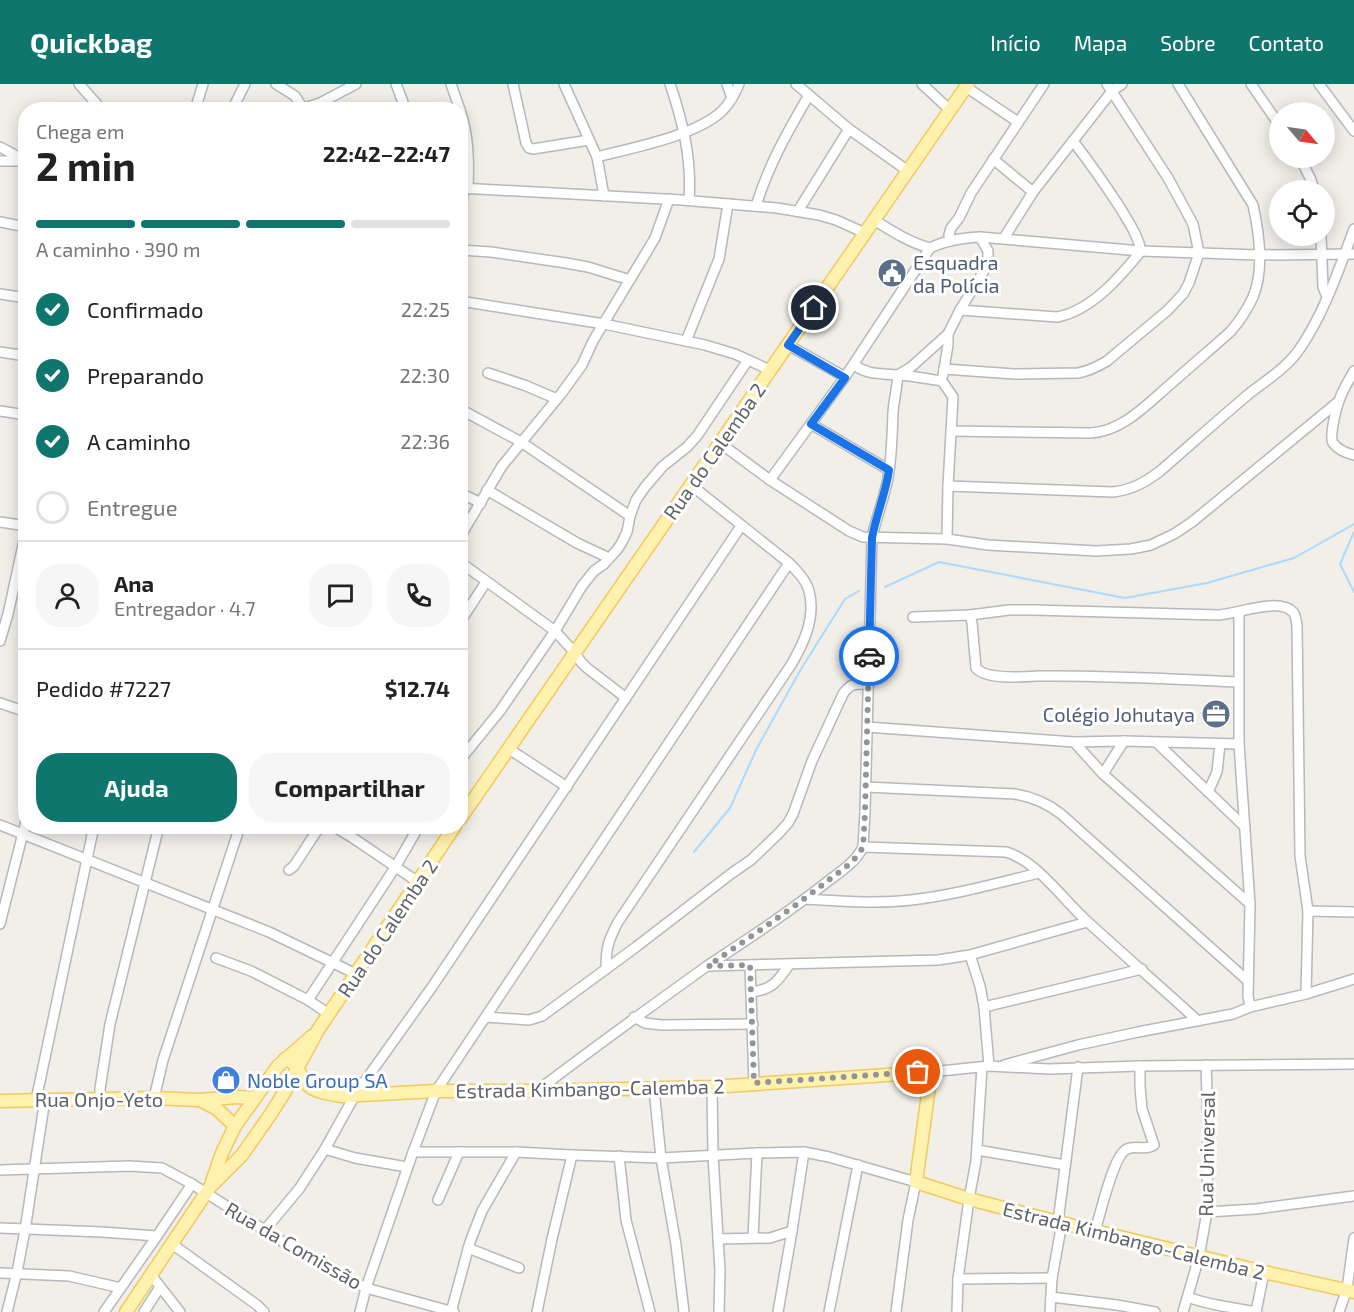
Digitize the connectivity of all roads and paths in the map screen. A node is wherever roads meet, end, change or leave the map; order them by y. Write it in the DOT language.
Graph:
graph roads {
  1 [pos="79,84"];
  2 [pos="91,84"];
  3 [pos="203,84"];
  4 [pos="245,84"];
  5 [pos="276,84"];
  6 [pos="356,84"];
  7 [pos="396,84"];
  8 [pos="451,84"];
  9 [pos="513,84"];
  10 [pos="564,84"];
  11 [pos="670,84"];
  12 [pos="727,84"];
  13 [pos="739,84"];
  14 [pos="796,84"];
  15 [pos="922,84"];
  16 [pos="1044,84"];
  17 [pos="1122,84"];
  18 [pos="1178,84"];
  19 [pos="1251,84"];
  20 [pos="1319,84"];
  21 [pos="967,85"];
  22 [pos="291,87"];
  23 [pos="1109,87"];
  24 [pos="88,95"];
  25 [pos="809,95"];
  26 [pos="732,98"];
  27 [pos="95,102"];
  28 [pos="197,102"];
  29 [pos="236,102"];
  30 [pos="299,102"];
  31 [pos="322,102"];
  32 [pos="403,102"];
  33 [pos="457,102"];
  34 [pos="950,110"];
  35 [pos="1269,110"];
  36 [pos="1018,122"];
  37 [pos="849,129"];
  38 [pos="1354,131"];
  39 [pos="684,133"];
  40 [pos="589,140"];
  41 [pos="1072,141"];
  42 [pos="0,147"];
  43 [pos="18,157"];
  44 [pos="597,157"];
  45 [pos="993,159"];
  46 [pos="0,161"];
  47 [pos="18,161"];
  48 [pos="908,171"];
  49 [pos="468,189"];
  50 [pos="1033,192"];
  51 [pos="604,196"];
  52 [pos="669,199"];
  53 [pos="688,200"];
  54 [pos="728,204"];
  55 [pos="756,206"];
  56 [pos="798,211"];
  57 [pos="874,220"];
  58 [pos="0,222"];
  59 [pos="18,225"];
  60 [pos="1354,229"];
  61 [pos="865,233"];
  62 [pos="980,237"];
  63 [pos="1004,238"];
  64 [pos="950,240"];
  65 [pos="1322,246"];
  66 [pos="930,248"];
  67 [pos="468,250"];
  68 [pos="1141,251"];
  69 [pos="1199,253"];
  70 [pos="1322,254"];
  71 [pos="1349,254"];
  72 [pos="1259,255"];
  73 [pos="630,280"];
  74 [pos="0,294"];
  75 [pos="18,297"];
  76 [pos="1328,297"];
  77 [pos="468,302"];
  78 [pos="960,310"];
  79 [pos="604,324"];
  80 [pos="948,334"];
  81 [pos="686,341"];
  82 [pos="788,345"];
  83 [pos="0,352"];
  84 [pos="18,355"];
  85 [pos="748,360"];
  86 [pos="854,365"];
  87 [pos="944,369"];
  88 [pos="770,370"];
  89 [pos="1354,371"];
  90 [pos="488,373"];
  91 [pos="898,375"];
  92 [pos="845,378"];
  93 [pos="942,381"];
  94 [pos="557,399"];
  95 [pos="1338,402"];
  96 [pos="0,411"];
  97 [pos="468,413"];
  98 [pos="18,414"];
  99 [pos="811,424"];
  100 [pos="951,431"];
  101 [pos="521,442"];
  102 [pos="720,444"];
  103 [pos="1354,455"];
  104 [pos="889,470"];
  105 [pos="770,480"];
  106 [pos="691,485"];
  107 [pos="948,486"];
  108 [pos="488,490"];
  109 [pos="468,497"];
  110 [pos="481,503"];
  111 [pos="630,516"];
  112 [pos="0,522"];
  113 [pos="468,524"];
  114 [pos="18,525"];
  115 [pos="741,526"];
  116 [pos="872,538"];
  117 [pos="947,539"];
  118 [pos="609,558"];
  119 [pos="789,563"];
  120 [pos="18,568"];
  121 [pos="468,568"];
  122 [pos="486,582"];
  123 [pos="468,610"];
  124 [pos="1239,612"];
  125 [pos="970,615"];
  126 [pos="913,617"];
  127 [pos="555,631"];
  128 [pos="0,641"];
  129 [pos="575,653"];
  130 [pos="1238,682"];
  131 [pos="868,684"];
  132 [pos="626,698"];
  133 [pos="0,703"];
  134 [pos="18,709"];
  135 [pos="867,727"];
  136 [pos="1124,741"];
  137 [pos="1074,742"];
  138 [pos="1156,742"];
  139 [pos="1220,744"];
  140 [pos="1239,744"];
  141 [pos="509,749"];
  142 [pos="468,750"];
  143 [pos="1103,774"];
  144 [pos="567,787"];
  145 [pos="866,787"];
  146 [pos="1208,792"];
  147 [pos="468,808"];
  148 [pos="0,825"];
  149 [pos="1245,827"];
  150 [pos="18,833"];
  151 [pos="92,834"];
  152 [pos="157,834"];
  153 [pos="237,834"];
  154 [pos="315,834"];
  155 [pos="346,834"];
  156 [pos="414,834"];
  157 [pos="450,834"];
  158 [pos="23,835"];
  159 [pos="863,847"];
  160 [pos="86,861"];
  161 [pos="396,866"];
  162 [pos="289,870"];
  163 [pos="1039,873"];
  164 [pos="418,882"];
  165 [pos="146,883"];
  166 [pos="805,899"];
  167 [pos="1250,904"];
  168 [pos="212,909"];
  169 [pos="1308,910"];
  170 [pos="1354,912"];
  171 [pos="1087,922"];
  172 [pos="0,924"];
  173 [pos="970,955"];
  174 [pos="216,958"];
  175 [pos="333,962"];
  176 [pos="789,964"];
  177 [pos="750,965"];
  178 [pos="708,966"];
  179 [pos="606,969"];
  180 [pos="1142,969"];
  181 [pos="356,974"];
  182 [pos="1354,978"];
  183 [pos="1248,981"];
  184 [pos="751,992"];
  185 [pos="1306,994"];
  186 [pos="308,1000"];
  187 [pos="984,1006"];
  188 [pos="1250,1007"];
  189 [pos="329,1014"];
  190 [pos="486,1017"];
  191 [pos="634,1017"];
  192 [pos="1198,1021"];
  193 [pos="753,1024"];
  194 [pos="318,1030"];
  195 [pos="1048,1053"];
  196 [pos="285,1059"];
  197 [pos="1354,1064"];
  198 [pos="1206,1065"];
  199 [pos="298,1066"];
  200 [pos="1140,1066"];
  201 [pos="990,1067"];
  202 [pos="1078,1067"];
  203 [pos="1049,1069"];
  204 [pos="931,1072"];
  205 [pos="754,1083"];
  206 [pos="712,1087"];
  207 [pos="654,1089"];
  208 [pos="317,1090"];
  209 [pos="537,1090"];
  210 [pos="436,1091"];
  211 [pos="284,1093"];
  212 [pos="355,1095"];
  213 [pos="154,1098"];
  214 [pos="255,1098"];
  215 [pos="100,1099"];
  216 [pos="41,1100"];
  217 [pos="199,1100"];
  218 [pos="0,1101"];
  219 [pos="235,1126"];
  220 [pos="225,1146"];
  221 [pos="325,1149"];
  222 [pos="976,1150"];
  223 [pos="413,1152"];
  224 [pos="459,1152"];
  225 [pos="516,1152"];
  226 [pos="804,1152"];
  227 [pos="757,1153"];
  228 [pos="242,1155"];
  229 [pos="572,1155"];
  230 [pos="712,1155"];
  231 [pos="618,1156"];
  232 [pos="662,1158"];
  233 [pos="858,1165"];
  234 [pos="1065,1166"];
  235 [pos="407,1167"];
  236 [pos="35,1169"];
  237 [pos="0,1170"];
  238 [pos="916,1182"];
  239 [pos="192,1184"];
  240 [pos="208,1190"];
  241 [pos="1354,1196"];
  242 [pos="969,1199"];
  243 [pos="438,1200"];
  244 [pos="1207,1212"];
  245 [pos="1060,1222"];
  246 [pos="0,1228"];
  247 [pos="26,1230"];
  248 [pos="264,1231"];
  249 [pos="792,1231"];
  250 [pos="1095,1231"];
  251 [pos="157,1236"];
  252 [pos="753,1237"];
  253 [pos="1354,1238"];
  254 [pos="718,1239"];
  255 [pos="172,1244"];
  256 [pos="468,1248"];
  257 [pos="1199,1257"];
  258 [pos="1353,1257"];
  259 [pos="519,1268"];
  260 [pos="17,1272"];
  261 [pos="1263,1272"];
  262 [pos="0,1273"];
  263 [pos="151,1275"];
  264 [pos="1053,1278"];
  265 [pos="958,1279"];
  266 [pos="160,1287"];
  267 [pos="121,1288"];
  268 [pos="366,1288"];
  269 [pos="1351,1291"];
  270 [pos="1051,1297"];
  271 [pos="1188,1297"];
  272 [pos="7,1312"];
  273 [pos="104,1312"];
  274 [pos="126,1312"];
  275 [pos="144,1312"];
  276 [pos="180,1312"];
  277 [pos="264,1312"];
  278 [pos="360,1312"];
  279 [pos="452,1312"];
  280 [pos="537,1312"];
  281 [pos="650,1312"];
  282 [pos="684,1312"];
  283 [pos="720,1312"];
  284 [pos="778,1312"];
  285 [pos="829,1312"];
  286 [pos="896,1312"];
  287 [pos="957,1312"];
  288 [pos="1050,1312"];
  289 [pos="1155,1312"];
  290 [pos="1183,1312"];
  291 [pos="1256,1312"];
  292 [pos="1340,1312"];
  1 -- 24 [label="street"];
  2 -- 24 [label="street"];
  3 -- 28 [label="street"];
  4 -- 29 [label="street"];
  5 -- 22 [label="street"];
  6 -- 31 [label="street"];
  7 -- 32 [label="street"];
  8 -- 33 [label="street"];
  9 -- 40 [label="street"];
  10 -- 40 [label="street"];
  11 -- 39 [label="street"];
  12 -- 26 [label="street"];
  13 -- 26 [label="street"];
  14 -- 25 [label="street"];
  15 -- 34 [label="street"];
  16 -- 36 [label="street"];
  17 -- 23 [label="street"];
  18 -- 72 [label="street"];
  19 -- 35 [label="street"];
  20 -- 38 [label="street"];
  21 -- 34 [label="main road, Rua do Calemba 2"];
  21 -- 36 [label="street"];
  22 -- 30 [label="street"];
  23 -- 41 [label="street"];
  23 -- 69 [label="street"];
  24 -- 27 [label="street"];
  25 -- 37 [label="street"];
  25 -- 55 [label="street"];
  26 -- 39 [label="street"];
  34 -- 48 [label="main road, Rua do Calemba 2"];
  36 -- 45 [label="street"];
  37 -- 48 [label="street"];
  37 -- 56 [label="street"];
  39 -- 44 [label="street"];
  39 -- 53 [label="street"];
  40 -- 44 [label="street"];
  41 -- 50 [label="street"];
  41 -- 68 [label="street"];
  42 -- 43 [label="street"];
  44 -- 51 [label="street"];
  45 -- 50 [label="street"];
  45 -- 64 [label="street"];
  46 -- 47 [label="street"];
  48 -- 57 [label="main road, Rua do Calemba 2"];
  49 -- 51 [label="street"];
  50 -- 63 [label="street"];
  51 -- 52 [label="street"];
  52 -- 53 [label="street"];
  52 -- 73 [label="street"];
  53 -- 54 [label="street"];
  54 -- 55 [label="street"];
  54 -- 81 [label="street"];
  55 -- 56 [label="street"];
  56 -- 61 [label="street"];
  57 -- 61 [label="main road, Rua do Calemba 2"];
  57 -- 66 [label="street"];
  58 -- 59 [label="street"];
  60 -- 71 [label="street"];
  61 -- 82 [label="main road, Rua do Calemba 2"];
  62 -- 63 [label="street"];
  62 -- 64 [label="street"];
  62 -- 78 [label="street"];
  63 -- 68 [label="street"];
  64 -- 66 [label="street"];
  65 -- 70 [label="street"];
  66 -- 86 [label="street"];
  67 -- 73 [label="street"];
  68 -- 69 [label="street"];
  68 -- 78 [label="street"];
  69 -- 72 [label="street"];
  69 -- 87 [label="street"];
  70 -- 71 [label="street"];
  70 -- 72 [label="street"];
  70 -- 76 [label="street"];
  71 -- 76 [label="street"];
  72 -- 100 [label="street"];
  73 -- 79 [label="street"];
  74 -- 75 [label="street"];
  76 -- 107 [label="street"];
  77 -- 79 [label="street"];
  78 -- 80 [label="street"];
  79 -- 81 [label="street"];
  79 -- 94 [label="street"];
  80 -- 87 [label="street"];
  80 -- 91 [label="street"];
  81 -- 85 [label="street"];
  82 -- 88 [label="main road, Rua do Calemba 2"];
  82 -- 92 [label="street"];
  83 -- 84 [label="street"];
  85 -- 88 [label="street"];
  85 -- 111 [label="street"];
  86 -- 91 [label="street"];
  86 -- 92 [label="street"];
  87 -- 93 [label="street"];
  88 -- 102 [label="main road, Rua do Calemba 2"];
  89 -- 95 [label="street"];
  90 -- 94 [label="street"];
  91 -- 93 [label="street"];
  91 -- 104 [label="street"];
  92 -- 99 [label="street"];
  93 -- 100 [label="street"];
  94 -- 101 [label="street"];
  95 -- 103 [label="street"];
  95 -- 117 [label="street"];
  96 -- 98 [label="street"];
  97 -- 101 [label="street"];
  99 -- 104 [label="street"];
  99 -- 105 [label="street"];
  100 -- 107 [label="street"];
  101 -- 108 [label="street"];
  101 -- 111 [label="street"];
  102 -- 105 [label="street"];
  102 -- 106 [label="main road, Rua do Calemba 2"];
  104 -- 116 [label="street"];
  105 -- 116 [label="street"];
  106 -- 115 [label="street"];
  106 -- 129 [label="main road, Rua do Calemba 2"];
  107 -- 117 [label="street"];
  108 -- 110 [label="street"];
  108 -- 118 [label="street"];
  109 -- 110 [label="street"];
  110 -- 113 [label="street"];
  111 -- 118 [label="street"];
  112 -- 114 [label="street"];
  115 -- 119 [label="street"];
  115 -- 132 [label="street"];
  116 -- 117 [label="street"];
  116 -- 131 [label="street"];
  118 -- 127 [label="street"];
  119 -- 179 [label="street"];
  119 -- 190 [label="street"];
  120 -- 128 [label="street"];
  121 -- 122 [label="street"];
  122 -- 123 [label="street"];
  122 -- 127 [label="street"];
  124 -- 125 [label="street"];
  124 -- 130 [label="street"];
  124 -- 169 [label="street"];
  125 -- 126 [label="street"];
  125 -- 130 [label="street"];
  127 -- 129 [label="street"];
  127 -- 142 [label="street"];
  129 -- 132 [label="street"];
  129 -- 141 [label="main road, Rua do Calemba 2"];
  130 -- 140 [label="street"];
  131 -- 135 [label="street"];
  131 -- 179 [label="street"];
  132 -- 144 [label="street"];
  133 -- 134 [label="street"];
  135 -- 137 [label="street"];
  135 -- 145 [label="street"];
  136 -- 137 [label="street"];
  136 -- 138 [label="street"];
  136 -- 143 [label="street"];
  137 -- 143 [label="street"];
  138 -- 139 [label="street"];
  138 -- 146 [label="street"];
  139 -- 140 [label="street"];
  139 -- 146 [label="street"];
  140 -- 149 [label="street"];
  141 -- 144 [label="street"];
  141 -- 147 [label="main road, Rua do Calemba 2"];
  143 -- 167 [label="street"];
  144 -- 212 [label="street"];
  145 -- 159 [label="street"];
  145 -- 183 [label="street"];
  146 -- 149 [label="street"];
  148 -- 150 [label="street"];
  149 -- 167 [label="street"];
  151 -- 160 [label="street"];
  152 -- 165 [label="street"];
  153 -- 168 [label="street"];
  154 -- 162 [label="street"];
  155 -- 161 [label="street"];
  156 -- 161 [label="street"];
  157 -- 164 [label="main road, Rua do Calemba 2"];
  158 -- 160 [label="street"];
  158 -- 172 [label="street"];
  159 -- 163 [label="street"];
  159 -- 166 [label="street"];
  160 -- 165 [label="street"];
  160 -- 216 [label="street"];
  161 -- 164 [label="street"];
  161 -- 175 [label="street"];
  163 -- 166 [label="street"];
  163 -- 171 [label="street"];
  164 -- 181 [label="main road, Rua do Calemba 2"];
  165 -- 168 [label="street"];
  165 -- 215 [label="street"];
  166 -- 178 [label="street"];
  167 -- 183 [label="street"];
  168 -- 175 [label="street"];
  168 -- 213 [label="street"];
  169 -- 170 [label="street"];
  169 -- 185 [label="street"];
  171 -- 173 [label="street"];
  171 -- 180 [label="street"];
  173 -- 176 [label="street"];
  173 -- 187 [label="street"];
  174 -- 186 [label="street"];
  175 -- 181 [label="street"];
  175 -- 186 [label="street"];
  176 -- 177 [label="street"];
  176 -- 184 [label="street"];
  177 -- 178 [label="street"];
  177 -- 184 [label="street"];
  178 -- 191 [label="street"];
  179 -- 190 [label="street"];
  180 -- 187 [label="street"];
  180 -- 192 [label="street"];
  181 -- 189 [label="main road, Rua do Calemba 2"];
  182 -- 185 [label="street"];
  183 -- 188 [label="street"];
  184 -- 193 [label="street"];
  185 -- 188 [label="street"];
  186 -- 189 [label="street"];
  187 -- 201 [label="street"];
  188 -- 192 [label="street"];
  189 -- 194 [label="main road, Rua do Calemba 2"];
  190 -- 210 [label="street"];
  191 -- 193 [label="street"];
  191 -- 209 [label="street"];
  192 -- 195 [label="street"];
  193 -- 205 [label="street"];
  194 -- 196 [label="main road, Rua do Calemba 2"];
  194 -- 199 [label="main road, Rua do Calemba 2"];
  195 -- 201 [label="street"];
  195 -- 203 [label="street"];
  196 -- 199 [label="main road"];
  196 -- 214 [label="main road, Rua do Calemba 2"];
  197 -- 198 [label="street"];
  198 -- 200 [label="street"];
  198 -- 244 [label="street, Rua Universal"];
  199 -- 208 [label="main road"];
  199 -- 211 [label="main road, Rua do Calemba 2"];
  200 -- 202 [label="street"];
  200 -- 250 [label="street"];
  201 -- 203 [label="street"];
  201 -- 204 [label="street"];
  201 -- 222 [label="street"];
  202 -- 203 [label="street"];
  202 -- 234 [label="street"];
  204 -- 205 [label="main road, Estrada Kimbango-Calemba 2"];
  204 -- 238 [label="main road"];
  205 -- 206 [label="main road, Estrada Kimbango-Calemba 2"];
  206 -- 207 [label="main road, Estrada Kimbango-Calemba 2"];
  206 -- 230 [label="street"];
  207 -- 209 [label="main road, Estrada Kimbango-Calemba 2"];
  207 -- 232 [label="street"];
  208 -- 211 [label="main road, Estrada Kimbango-Calemba 2"];
  208 -- 212 [label="main road, Estrada Kimbango-Calemba 2"];
  209 -- 210 [label="main road, Estrada Kimbango-Calemba 2"];
  210 -- 212 [label="main road, Estrada Kimbango-Calemba 2"];
  210 -- 223 [label="street"];
  211 -- 228 [label="main road, Rua do Calemba 2"];
  212 -- 221 [label="street"];
  213 -- 215 [label="main road, Rua Onjo-Yeto"];
  213 -- 217 [label="main road, Rua Onjo-Yeto"];
  214 -- 217 [label="main road, Rua Onjo-Yeto"];
  214 -- 219 [label="main road, Rua do Calemba 2"];
  215 -- 216 [label="main road, Rua Onjo-Yeto"];
  216 -- 218 [label="main road, Rua Onjo-Yeto"];
  216 -- 236 [label="street"];
  217 -- 219 [label="main road"];
  219 -- 220 [label="main road, Rua do Calemba 2"];
  220 -- 228 [label="main road"];
  220 -- 240 [label="main road, Rua do Calemba 2"];
  221 -- 235 [label="street"];
  221 -- 248 [label="street"];
  222 -- 234 [label="street"];
  222 -- 242 [label="street"];
  223 -- 224 [label="street, Estrada Kimbango-Calemba 2"];
  223 -- 235 [label="street"];
  224 -- 225 [label="street, Estrada Kimbango-Calemba 2"];
  224 -- 243 [label="street"];
  225 -- 229 [label="street, Estrada Kimbango-Calemba 2"];
  225 -- 256 [label="street"];
  226 -- 227 [label="street, Estrada Kimbango-Calemba 2"];
  226 -- 233 [label="street, Estrada Kimbango-Calemba 2"];
  226 -- 249 [label="street"];
  227 -- 230 [label="street, Estrada Kimbango-Calemba 2"];
  227 -- 252 [label="street"];
  228 -- 240 [label="main road, Rua do Calemba 2"];
  229 -- 231 [label="street, Estrada Kimbango-Calemba 2"];
  229 -- 280 [label="street"];
  230 -- 232 [label="street, Estrada Kimbango-Calemba 2"];
  230 -- 254 [label="street"];
  231 -- 232 [label="street, Estrada Kimbango-Calemba 2"];
  231 -- 281 [label="street"];
  232 -- 282 [label="street"];
  233 -- 238 [label="street, Estrada Kimbango-Calemba 2"];
  233 -- 285 [label="street"];
  234 -- 245 [label="street"];
  235 -- 268 [label="street"];
  236 -- 237 [label="street, Rua da Comissão"];
  236 -- 239 [label="street, Rua da Comissão"];
  236 -- 247 [label="street"];
  238 -- 242 [label="main road, Estrada Kimbango-Calemba 2"];
  238 -- 286 [label="street"];
  239 -- 240 [label="street, Rua da Comissão"];
  239 -- 251 [label="street"];
  240 -- 248 [label="street, Rua da Comissão"];
  240 -- 255 [label="main road, Rua do Calemba 2"];
  241 -- 244 [label="street"];
  242 -- 245 [label="main road, Estrada Kimbango-Calemba 2"];
  242 -- 265 [label="street"];
  244 -- 257 [label="street, Rua Universal"];
  245 -- 250 [label="main road, Estrada Kimbango-Calemba 2"];
  245 -- 264 [label="street"];
  246 -- 247 [label="street"];
  247 -- 251 [label="street"];
  247 -- 260 [label="street"];
  248 -- 268 [label="street, Rua da Comissão"];
  249 -- 252 [label="street"];
  249 -- 284 [label="street"];
  250 -- 257 [label="main road, Estrada Kimbango-Calemba 2"];
  251 -- 267 [label="street"];
  252 -- 254 [label="street"];
  253 -- 258 [label="street"];
  254 -- 283 [label="street"];
  255 -- 263 [label="main road, Rua do Calemba 2"];
  255 -- 277 [label="street"];
  256 -- 259 [label="street"];
  256 -- 279 [label="street"];
  257 -- 261 [label="main road, Estrada Kimbango-Calemba 2"];
  257 -- 271 [label="street, Rua Universal"];
  258 -- 269 [label="street"];
  260 -- 262 [label="street"];
  260 -- 267 [label="street"];
  260 -- 272 [label="street"];
  261 -- 269 [label="main road, Estrada Kimbango-Calemba 2"];
  261 -- 291 [label="street"];
  263 -- 266 [label="street"];
  263 -- 274 [label="main road, Rua do Calemba 2"];
  264 -- 265 [label="street"];
  264 -- 270 [label="street"];
  265 -- 287 [label="street"];
  266 -- 275 [label="street"];
  266 -- 276 [label="street"];
  267 -- 273 [label="street"];
  268 -- 278 [label="street"];
  268 -- 279 [label="street, Rua da Comissão"];
  269 -- 292 [label="street"];
  270 -- 288 [label="street"];
  270 -- 289 [label="street"];
  271 -- 290 [label="street, Rua Universal"];
  271 -- 291 [label="street"];
}
